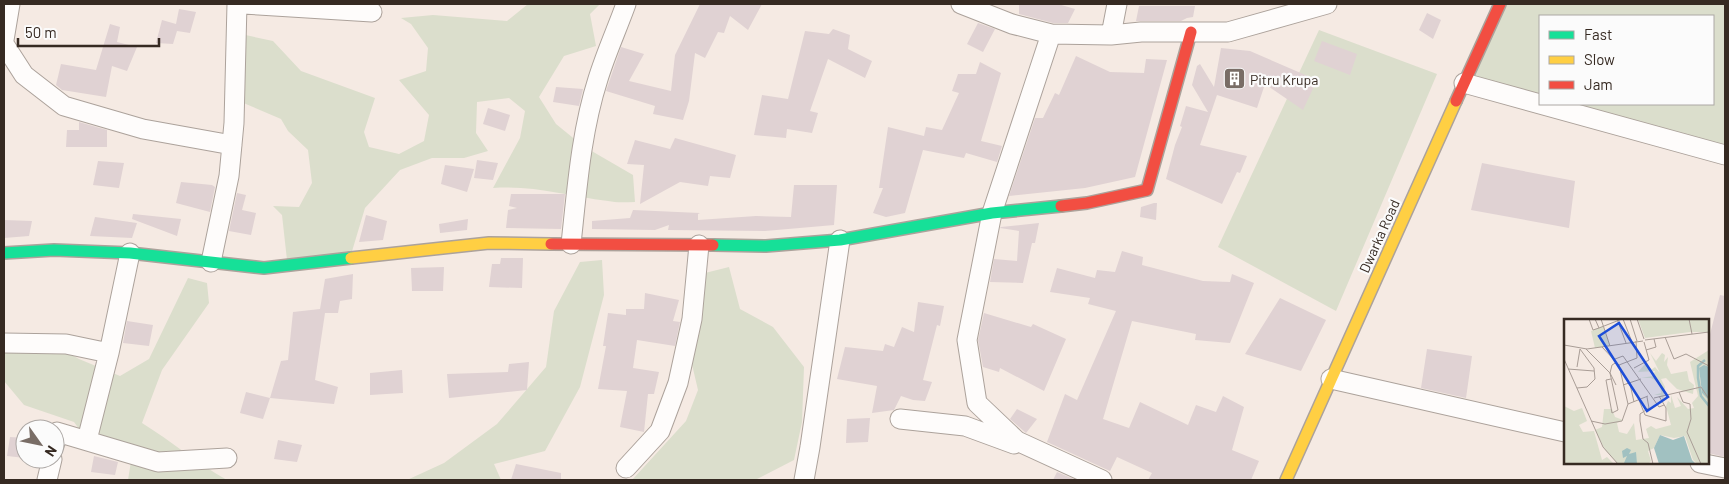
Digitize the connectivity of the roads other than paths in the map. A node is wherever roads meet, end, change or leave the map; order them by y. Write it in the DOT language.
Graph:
graph roads {
  1 [pos="10,4"];
  2 [pos="237,4"];
  3 [pos="243,4"];
  4 [pos="625,4"];
  5 [pos="961,4"];
  6 [pos="1116,4"];
  7 [pos="1327,4"];
  8 [pos="1500,4"];
  9 [pos="372,12"];
  10 [pos="1191,32"];
  11 [pos="1051,34"];
  12 [pos="1111,35"];
  13 [pos="4,40"];
  14 [pos="4,44"];
  15 [pos="1464,83"];
  16 [pos="1539,104"];
  17 [pos="1544,105"];
  18 [pos="232,145"];
  19 [pos="1725,155"];
  20 [pos="992,213"];
  21 [pos="840,240"];
  22 [pos="570,244"];
  23 [pos="699,245"];
  24 [pos="4,253"];
  25 [pos="130,253"];
  26 [pos="211,262"];
  27 [pos="4,342"];
  28 [pos="109,353"];
  29 [pos="1331,380"];
  30 [pos="900,419"];
  31 [pos="1564,432"];
  32 [pos="65,434"];
  33 [pos="87,440"];
  34 [pos="1051,457"];
  35 [pos="228,458"];
  36 [pos="1705,464"];
  37 [pos="626,468"];
  38 [pos="1725,468"];
  39 [pos="804,480"];
  40 [pos="1102,480"];
  41 [pos="1286,480"];
  1 -- 13 [label="street"];
  2 -- 18 [label="street"];
  3 -- 9 [label="street"];
  4 -- 22 [label="street"];
  5 -- 11 [label="street"];
  6 -- 12 [label="street"];
  7 -- 10 [label="street"];
  8 -- 15 [label="street, Dwarka Road"];
  10 -- 12 [label="street"];
  10 -- 20 [label="street"];
  11 -- 12 [label="street"];
  11 -- 20 [label="street"];
  14 -- 18 [label="street"];
  15 -- 16 [label="street"];
  15 -- 29 [label="street, Dwarka Road"];
  17 -- 19 [label="street"];
  18 -- 26 [label="street"];
  20 -- 21 [label="street"];
  20 -- 34 [label="street"];
  21 -- 23 [label="street"];
  21 -- 39 [label="street"];
  22 -- 23 [label="street"];
  22 -- 26 [label="street"];
  23 -- 37 [label="street"];
  24 -- 25 [label="street"];
  25 -- 26 [label="street"];
  25 -- 28 [label="street"];
  27 -- 28 [label="street"];
  28 -- 33 [label="street"];
  29 -- 31 [label="street"];
  29 -- 41 [label="street, Dwarka Road"];
  30 -- 34 [label="street"];
  32 -- 33 [label="street"];
  33 -- 35 [label="street"];
  34 -- 40 [label="street"];
  36 -- 38 [label="street"];
}
